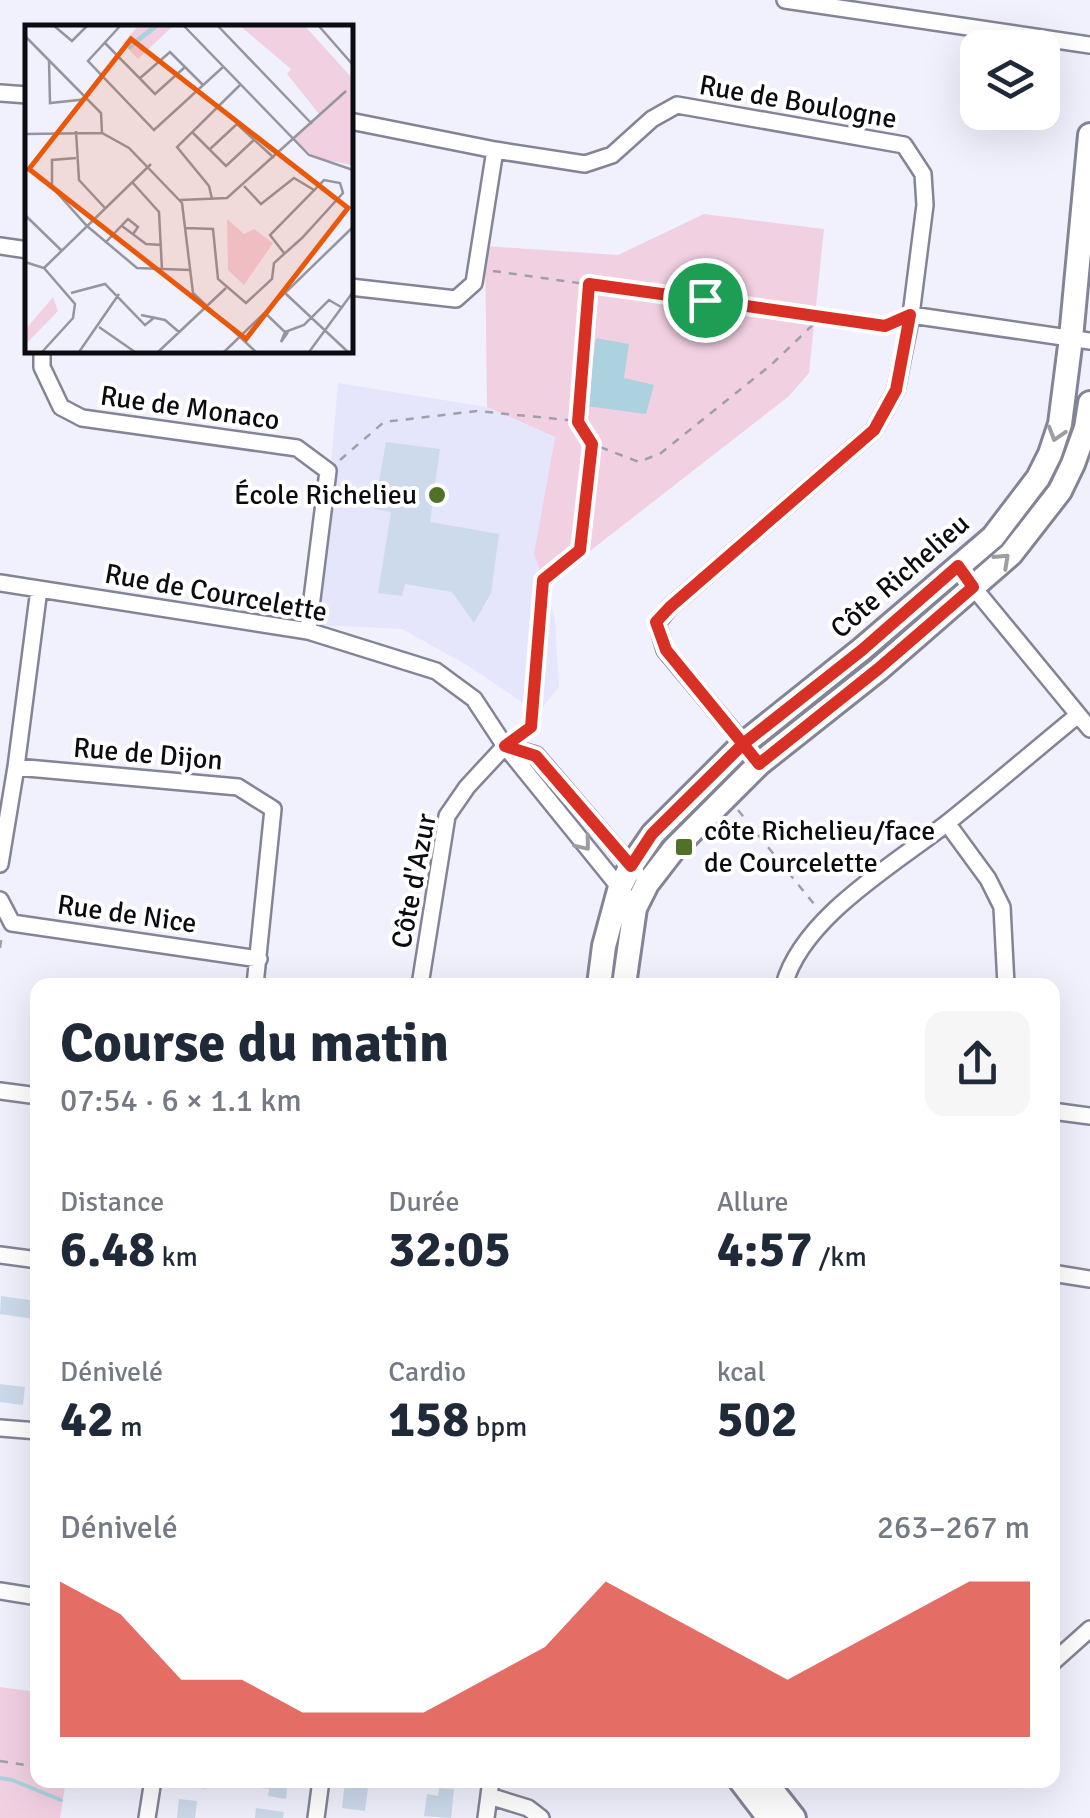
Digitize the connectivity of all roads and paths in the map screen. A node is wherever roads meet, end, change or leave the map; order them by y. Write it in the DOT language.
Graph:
graph roads {
  1 [pos="785,0"];
  2 [pos="879,7"];
  3 [pos="1090,45"];
  4 [pos="0,93"];
  5 [pos="25,95"];
  6 [pos="352,121"];
  7 [pos="1090,135"];
  8 [pos="495,150"];
  9 [pos="0,246"];
  10 [pos="25,250"];
  11 [pos="477,268"];
  12 [pos="589,284"];
  13 [pos="352,287"];
  14 [pos="910,315"];
  15 [pos="821,317"];
  16 [pos="1080,339"];
  17 [pos="42,352"];
  18 [pos="1090,403"];
  19 [pos="578,422"];
  20 [pos="592,444"];
  21 [pos="328,471"];
  22 [pos="958,566"];
  23 [pos="0,583"];
  24 [pos="973,587"];
  25 [pos="39,589"];
  26 [pos="308,630"];
  27 [pos="1078,715"];
  28 [pos="1090,730"];
  29 [pos="743,744"];
  30 [pos="505,746"];
  31 [pos="759,764"];
  32 [pos="16,767"];
  33 [pos="727,796"];
  34 [pos="947,823"];
  35 [pos="0,864"];
  36 [pos="631,866"];
  37 [pos="647,884"];
  38 [pos="620,888"];
  39 [pos="0,900"];
  40 [pos="635,908"];
  41 [pos="825,918"];
  42 [pos="259,959"];
  43 [pos="256,978"];
  44 [pos="421,978"];
  45 [pos="599,978"];
  46 [pos="625,978"];
  47 [pos="786,978"];
  48 [pos="1006,978"];
  49 [pos="0,1091"];
  50 [pos="30,1095"];
  51 [pos="1060,1112"];
  52 [pos="1090,1116"];
  53 [pos="0,1255"];
  54 [pos="30,1259"];
  55 [pos="1060,1274"];
  56 [pos="1090,1279"];
  57 [pos="0,1428"];
  58 [pos="30,1430"];
  59 [pos="0,1591"];
  60 [pos="30,1595"];
  61 [pos="1090,1629"];
  62 [pos="1060,1657"];
  63 [pos="0,1761"];
  64 [pos="30,1766"];
  65 [pos="151,1788"];
  66 [pos="320,1788"];
  67 [pos="490,1788"];
  68 [pos="746,1788"];
  69 [pos="770,1788"];
  70 [pos="147,1818"];
  71 [pos="316,1818"];
  72 [pos="486,1818"];
  73 [pos="541,1818"];
  74 [pos="770,1818"];
  75 [pos="794,1818"];
  1 -- 2 [label="street"];
  2 -- 3 [label="street"];
  4 -- 5 [label="street"];
  6 -- 8 [label="street, Rue de Boulogne"];
  7 -- 16 [label="street, Côte Richelieu"];
  8 -- 11 [label="street"];
  8 -- 14 [label="street, Rue de Boulogne"];
  9 -- 10 [label="street"];
  11 -- 12 [label="path"];
  11 -- 13 [label="street"];
  12 -- 15 [label="path"];
  12 -- 19 [label="path"];
  14 -- 15 [label="path"];
  14 -- 16 [label="street"];
  14 -- 29 [label="street, Rue de Boulogne"];
  15 -- 20 [label="path"];
  16 -- 22 [label="street, Côte Richelieu, one-way"];
  17 -- 21 [label="street, Rue de Monaco"];
  24 -- 18 [label="street, Côte Richelieu, one-way"];
  19 -- 20 [label="path"];
  19 -- 21 [label="path"];
  20 -- 30 [label="path"];
  21 -- 26 [label="street"];
  22 -- 24 [label="street"];
  22 -- 29 [label="street, Côte Richelieu"];
  23 -- 25 [label="street, Rue de Courcelette"];
  24 -- 27 [label="street"];
  24 -- 31 [label="street, Côte Richelieu"];
  25 -- 26 [label="street, Rue de Courcelette"];
  25 -- 32 [label="street"];
  26 -- 30 [label="street, Rue de Courcelette"];
  27 -- 28 [label="street"];
  27 -- 34 [label="street"];
  29 -- 31 [label="street"];
  29 -- 36 [label="street, Côte Richelieu"];
  30 -- 36 [label="street, Rue de Courcelette"];
  30 -- 38 [label="street, Rue de Courcelette, one-way"];
  30 -- 44 [label="street, Côte d'Azur"];
  31 -- 33 [label="street, Côte Richelieu"];
  32 -- 35 [label="street"];
  32 -- 42 [label="street, Rue de Dijon"];
  33 -- 37 [label="street, Côte Richelieu"];
  33 -- 41 [label="path"];
  34 -- 41 [label="street"];
  34 -- 48 [label="street"];
  36 -- 37 [label="street, Rue de Courcelette"];
  36 -- 38 [label="street, Côte Richelieu"];
  37 -- 40 [label="street, Côte Richelieu"];
  38 -- 40 [label="street, Rue de Courcelette"];
  38 -- 45 [label="street, Côte Richelieu"];
  39 -- 42 [label="street, Rue de Nice"];
  40 -- 46 [label="street, Côte Richelieu"];
  41 -- 47 [label="street"];
  42 -- 43 [label="street, Rue de Dijon"];
  49 -- 50 [label="street"];
  51 -- 52 [label="street"];
  53 -- 54 [label="street"];
  55 -- 56 [label="street"];
  57 -- 58 [label="street"];
  59 -- 60 [label="street"];
  61 -- 62 [label="street"];
  63 -- 64 [label="path"];
  65 -- 70 [label="street"];
  66 -- 71 [label="street"];
  67 -- 72 [label="street"];
  67 -- 73 [label="street"];
  68 -- 74 [label="street"];
  69 -- 75 [label="street"];
}
